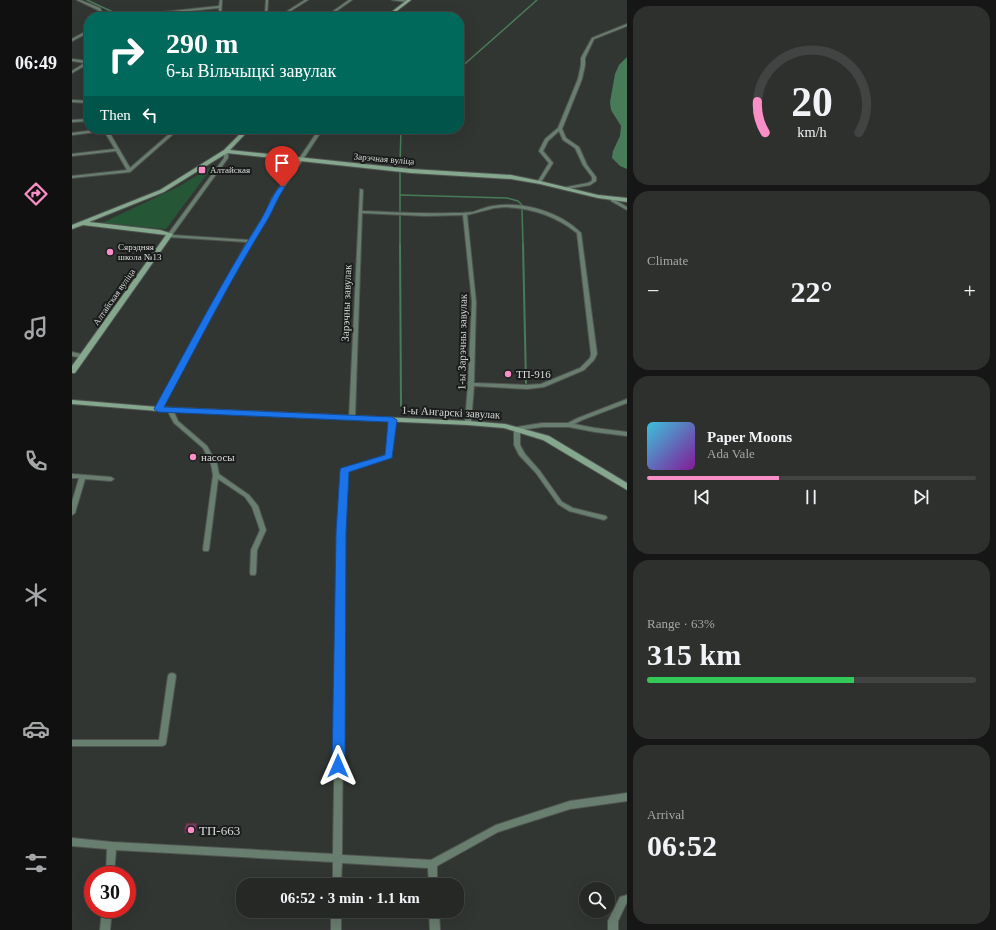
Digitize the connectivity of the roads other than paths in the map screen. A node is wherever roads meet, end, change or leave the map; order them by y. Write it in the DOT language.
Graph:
graph roads {
  1 [pos="78,0"];
  2 [pos="221,0"];
  3 [pos="267,0"];
  4 [pos="307,0"];
  5 [pos="351,0"];
  6 [pos="393,0"];
  7 [pos="408,1"];
  8 [pos="221,7"];
  9 [pos="100,12"];
  10 [pos="170,12"];
  11 [pos="220,12"];
  12 [pos="266,12"];
  13 [pos="287,12"];
  14 [pos="333,12"];
  15 [pos="394,12"];
  16 [pos="627,26"];
  17 [pos="84,33"];
  18 [pos="72,40"];
  19 [pos="72,60"];
  20 [pos="84,61"];
  21 [pos="84,65"];
  22 [pos="72,72"];
  23 [pos="72,101"];
  24 [pos="84,102"];
  25 [pos="84,120"];
  26 [pos="72,121"];
  27 [pos="560,129"];
  28 [pos="84,133"];
  29 [pos="72,134"];
  30 [pos="108,134"];
  31 [pos="172,134"];
  32 [pos="243,134"];
  33 [pos="318,134"];
  34 [pos="117,150"];
  35 [pos="226,151"];
  36 [pos="72,155"];
  37 [pos="300,160"];
  38 [pos="129,171"];
  39 [pos="72,177"];
  40 [pos="540,181"];
  41 [pos="568,188"];
  42 [pos="361,190"];
  43 [pos="612,200"];
  44 [pos="627,200"];
  45 [pos="627,209"];
  46 [pos="360,212"];
  47 [pos="466,214"];
  48 [pos="81,223"];
  49 [pos="72,227"];
  50 [pos="170,235"];
  51 [pos="250,241"];
  52 [pos="72,354"];
  53 [pos="83,356"];
  54 [pos="72,371"];
  55 [pos="471,384"];
  56 [pos="627,400"];
  57 [pos="72,402"];
  58 [pos="158,409"];
  59 [pos="170,410"];
  60 [pos="352,418"];
  61 [pos="392,420"];
  62 [pos="468,423"];
  63 [pos="570,425"];
  64 [pos="517,429"];
  65 [pos="627,434"];
  66 [pos="216,475"];
  67 [pos="72,476"];
  68 [pos="82,477"];
  69 [pos="111,480"];
  70 [pos="627,487"];
  71 [pos="72,513"];
  72 [pos="604,518"];
  73 [pos="206,549"];
  74 [pos="253,573"];
  75 [pos="172,676"];
  76 [pos="72,743"];
  77 [pos="627,798"];
  78 [pos="72,842"];
  79 [pos="112,846"];
  80 [pos="338,859"];
  81 [pos="432,864"];
  82 [pos="111,866"];
  83 [pos="337,878"];
  84 [pos="433,878"];
  85 [pos="627,899"];
  86 [pos="105,918"];
  87 [pos="336,918"];
  88 [pos="434,918"];
  89 [pos="104,930"];
  90 [pos="336,930"];
  91 [pos="434,930"];
  92 [pos="613,930"];
  1 -- 9 [label="street"];
  2 -- 8 [label="street"];
  3 -- 12 [label="street"];
  4 -- 13 [label="street"];
  5 -- 14 [label="street"];
  6 -- 7 [label="street"];
  7 -- 15 [label="street"];
  8 -- 10 [label="street"];
  8 -- 11 [label="street"];
  16 -- 27 [label="street"];
  17 -- 18 [label="street"];
  19 -- 20 [label="street"];
  21 -- 22 [label="street"];
  23 -- 24 [label="street"];
  25 -- 26 [label="street"];
  27 -- 40 [label="street"];
  27 -- 41 [label="street"];
  28 -- 29 [label="street"];
  30 -- 34 [label="street"];
  31 -- 38 [label="street"];
  32 -- 35 [label="street, Алтайская вуліца"];
  33 -- 37 [label="street"];
  34 -- 36 [label="street"];
  34 -- 38 [label="street"];
  35 -- 37 [label="street, Зарэчная вуліца"];
  35 -- 48 [label="street, Алтайская вуліца"];
  35 -- 50 [label="street, Алтайская вуліца"];
  37 -- 40 [label="street, Зарэчная вуліца"];
  37 -- 51 [label="street"];
  38 -- 39 [label="street"];
  40 -- 41 [label="street, Зарэчная вуліца"];
  41 -- 43 [label="street, Зарэчная вуліца"];
  42 -- 46 [label="street, Зарэчны завулак"];
  43 -- 44 [label="street"];
  43 -- 45 [label="street, Зарэчная вуліца"];
  46 -- 47 [label="street"];
  46 -- 60 [label="street, Зарэчны завулак"];
  47 -- 55 [label="street, 1-ы Зарэчны завулак"];
  47 -- 55 [label="street"];
  48 -- 49 [label="street, Алтайская вуліца"];
  48 -- 50 [label="street"];
  50 -- 51 [label="street"];
  50 -- 53 [label="street, Алтайская вуліца"];
  51 -- 58 [label="street"];
  52 -- 53 [label="street"];
  53 -- 54 [label="street, Алтайская вуліца"];
  55 -- 62 [label="street, 1-ы Зарэчны завулак"];
  56 -- 63 [label="street"];
  57 -- 58 [label="street, 1-ы Ангарскі завулак"];
  58 -- 59 [label="street, 1-ы Ангарскі завулак"];
  59 -- 60 [label="street, 1-ы Ангарскі завулак"];
  59 -- 66 [label="street"];
  60 -- 61 [label="street, 1-ы Ангарскі завулак"];
  61 -- 62 [label="street, 1-ы Ангарскі завулак"];
  61 -- 80 [label="street"];
  62 -- 64 [label="street, 1-ы Ангарскі завулак"];
  63 -- 64 [label="street, 1-ы Ангарскі завулак"];
  63 -- 65 [label="street, 1-ы Ангарскі завулак"];
  64 -- 70 [label="street, 1-ы Ангарскі завулак"];
  64 -- 72 [label="street"];
  66 -- 73 [label="street"];
  66 -- 74 [label="street"];
  67 -- 68 [label="street"];
  68 -- 69 [label="street"];
  68 -- 71 [label="street"];
  75 -- 76 [label="street"];
  77 -- 81 [label="street"];
  78 -- 79 [label="street"];
  79 -- 80 [label="street"];
  79 -- 82 [label="street"];
  80 -- 81 [label="street"];
  80 -- 83 [label="street"];
  81 -- 84 [label="street"];
  85 -- 92 [label="street"];
  86 -- 89 [label="street"];
  87 -- 90 [label="street"];
  88 -- 91 [label="street"];
}
